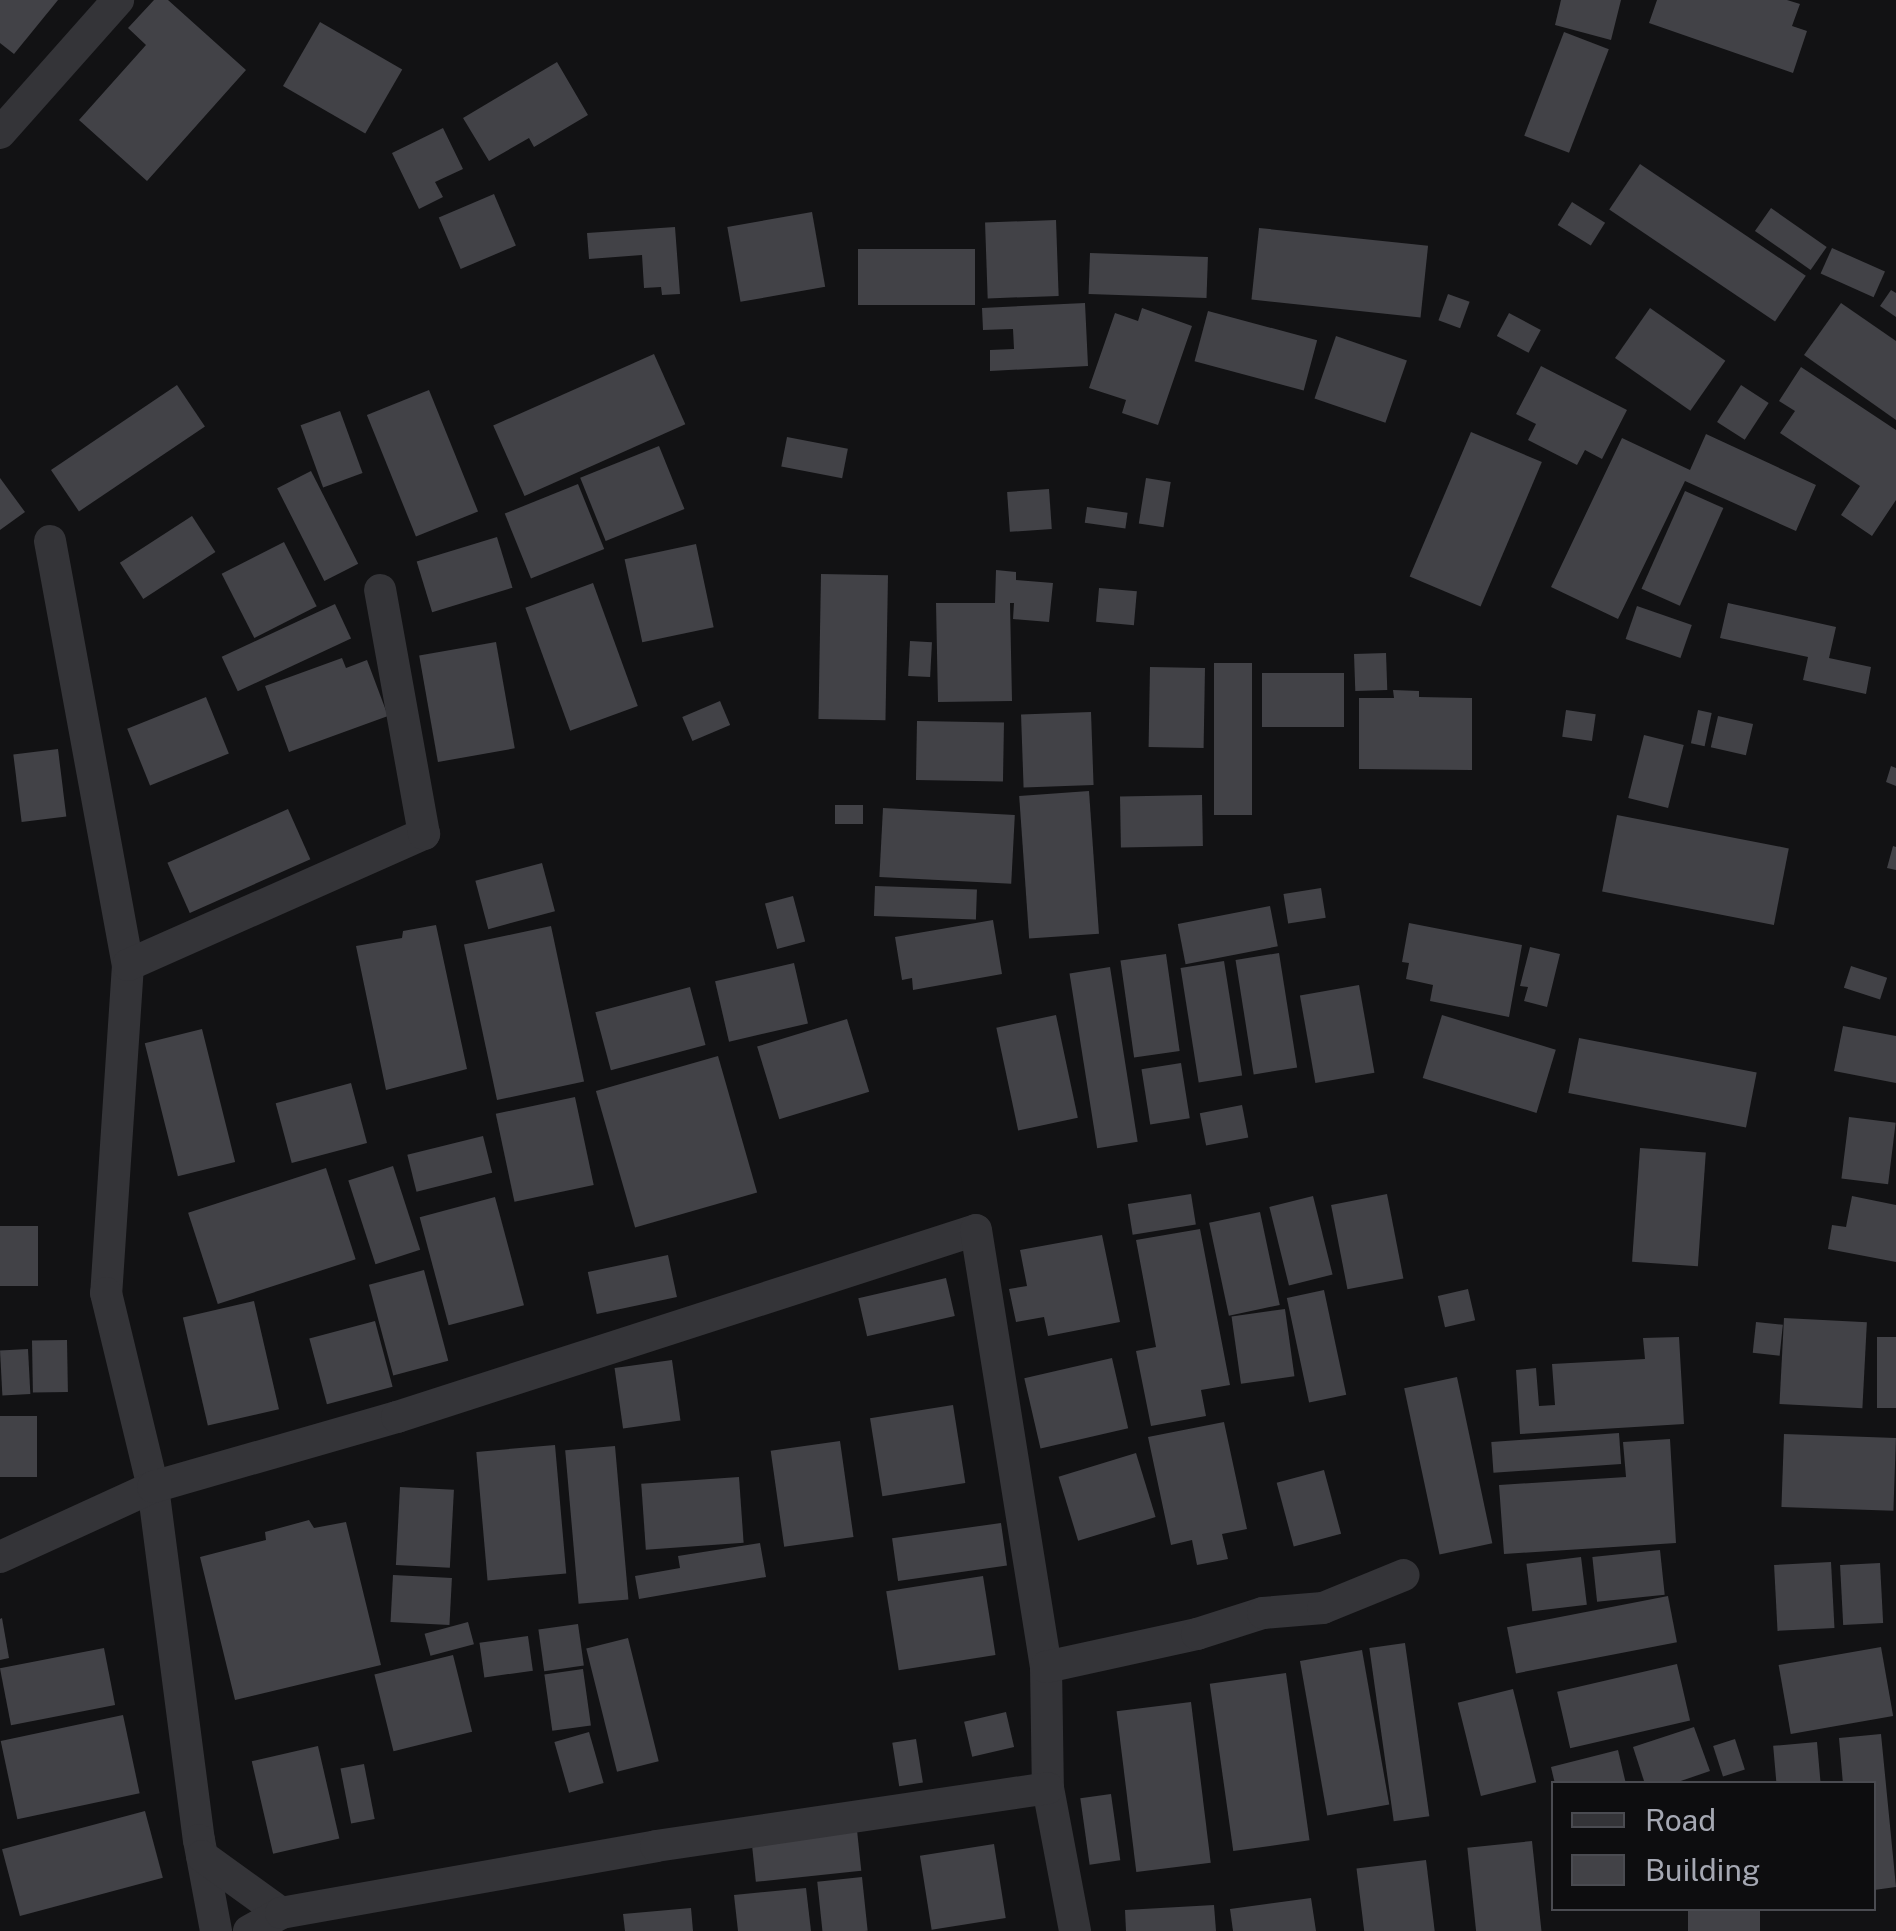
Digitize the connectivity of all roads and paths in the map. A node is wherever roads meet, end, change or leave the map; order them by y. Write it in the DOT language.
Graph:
graph roads {
  1 [pos="118,0"];
  2 [pos="0,133"];
  3 [pos="50,541"];
  4 [pos="380,590"];
  5 [pos="128,964"];
  6 [pos="152,1486"];
  7 [pos="0,1558"];
  8 [pos="1404,1576"];
  9 [pos="1046,1667"];
  10 [pos="1048,1788"];
  11 [pos="202,1856"];
  12 [pos="281,1913"];
  13 [pos="216,1931"];
  14 [pos="249,1931"];
  15 [pos="1076,1931"];
  1 -- 2 [label="street"];
  3 -- 5 [label="street"];
  4 -- 5 [label="street"];
  5 -- 6 [label="street"];
  6 -- 7 [label="street"];
  6 -- 9 [label="street"];
  6 -- 11 [label="street"];
  8 -- 9 [label="street"];
  9 -- 10 [label="street"];
  10 -- 12 [label="street"];
  10 -- 15 [label="street"];
  11 -- 12 [label="street"];
  11 -- 13 [label="street"];
  12 -- 14 [label="street"];
}
